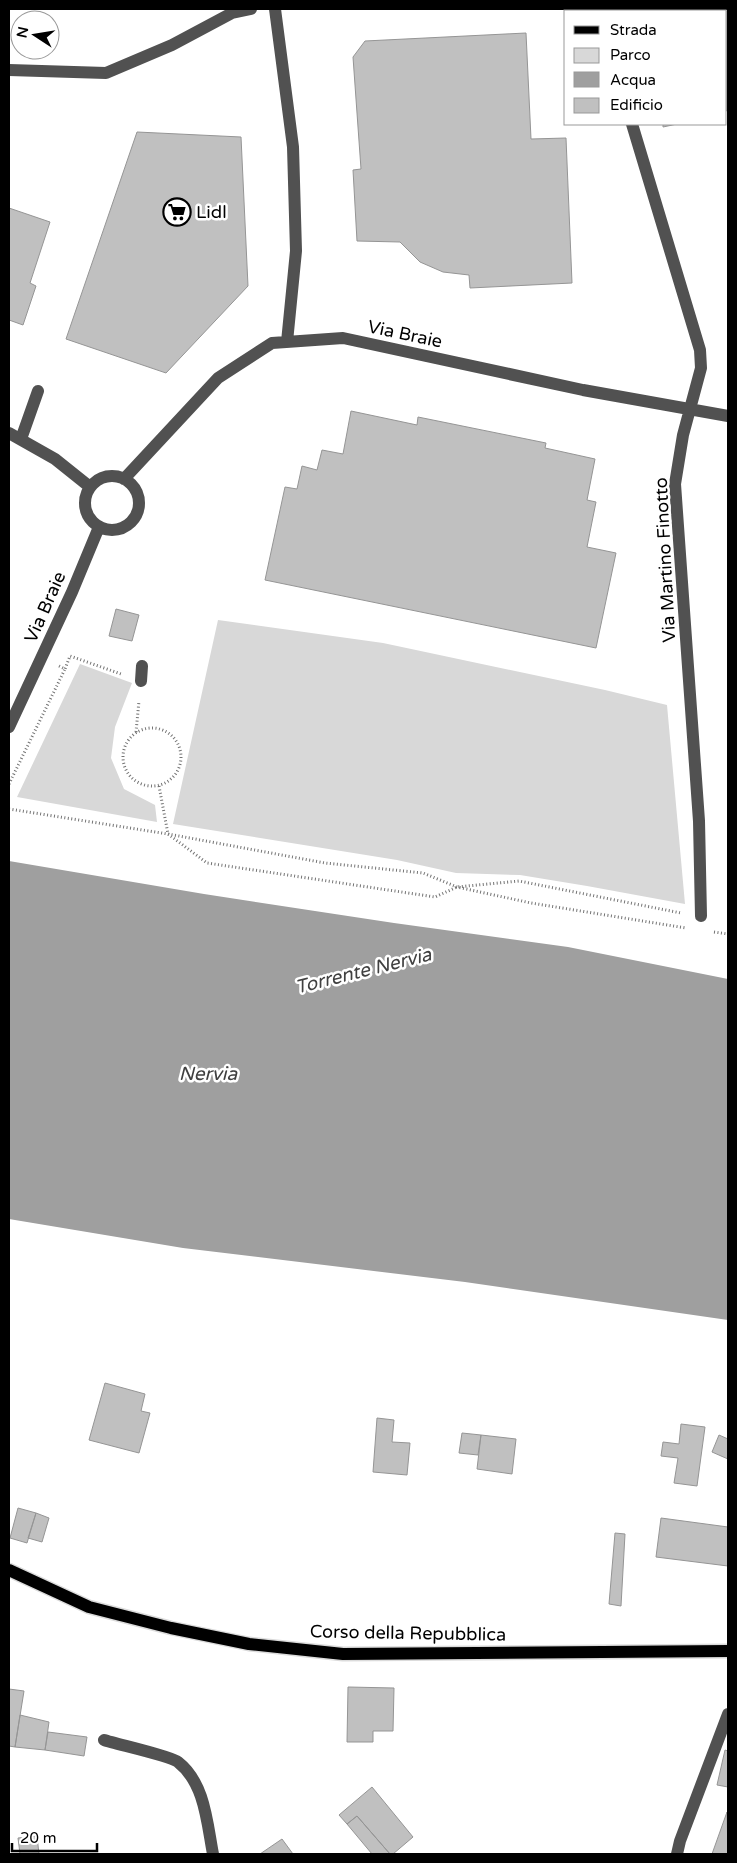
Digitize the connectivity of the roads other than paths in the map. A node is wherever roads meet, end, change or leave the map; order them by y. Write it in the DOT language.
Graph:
graph roads {
  1 [pos="251,9"];
  2 [pos="275,9"];
  3 [pos="9,70"];
  4 [pos="632,125"];
  5 [pos="287,342"];
  6 [pos="38,391"];
  7 [pos="690,408"];
  8 [pos="728,416"];
  9 [pos="9,433"];
  10 [pos="20,440"];
  11 [pos="124,479"];
  12 [pos="90,487"];
  13 [pos="99,527"];
  14 [pos="142,666"];
  15 [pos="141,681"];
  16 [pos="9,727"];
  17 [pos="701,916"];
  18 [pos="9,1570"];
  19 [pos="728,1651"];
  20 [pos="728,1714"];
  21 [pos="104,1740"];
  22 [pos="213,1854"];
  23 [pos="678,1854"];
  1 -- 3 [label="street"];
  2 -- 5 [label="street"];
  4 -- 7 [label="street, Via Martino Finotto"];
  5 -- 7 [label="street, Via Braie"];
  5 -- 11 [label="street, Via Braie"];
  6 -- 10 [label="street"];
  7 -- 8 [label="street, Via Braie"];
  7 -- 17 [label="street, Via Martino Finotto"];
  9 -- 10 [label="street"];
  10 -- 12 [label="street"];
  11 -- 12 [label="street"];
  11 -- 13 [label="street"];
  12 -- 13 [label="street"];
  13 -- 16 [label="street, Via Braie"];
  14 -- 15 [label="street"];
  18 -- 19 [label="main road, Corso della Repubblica"];
  20 -- 23 [label="street"];
  21 -- 22 [label="street"];
}
